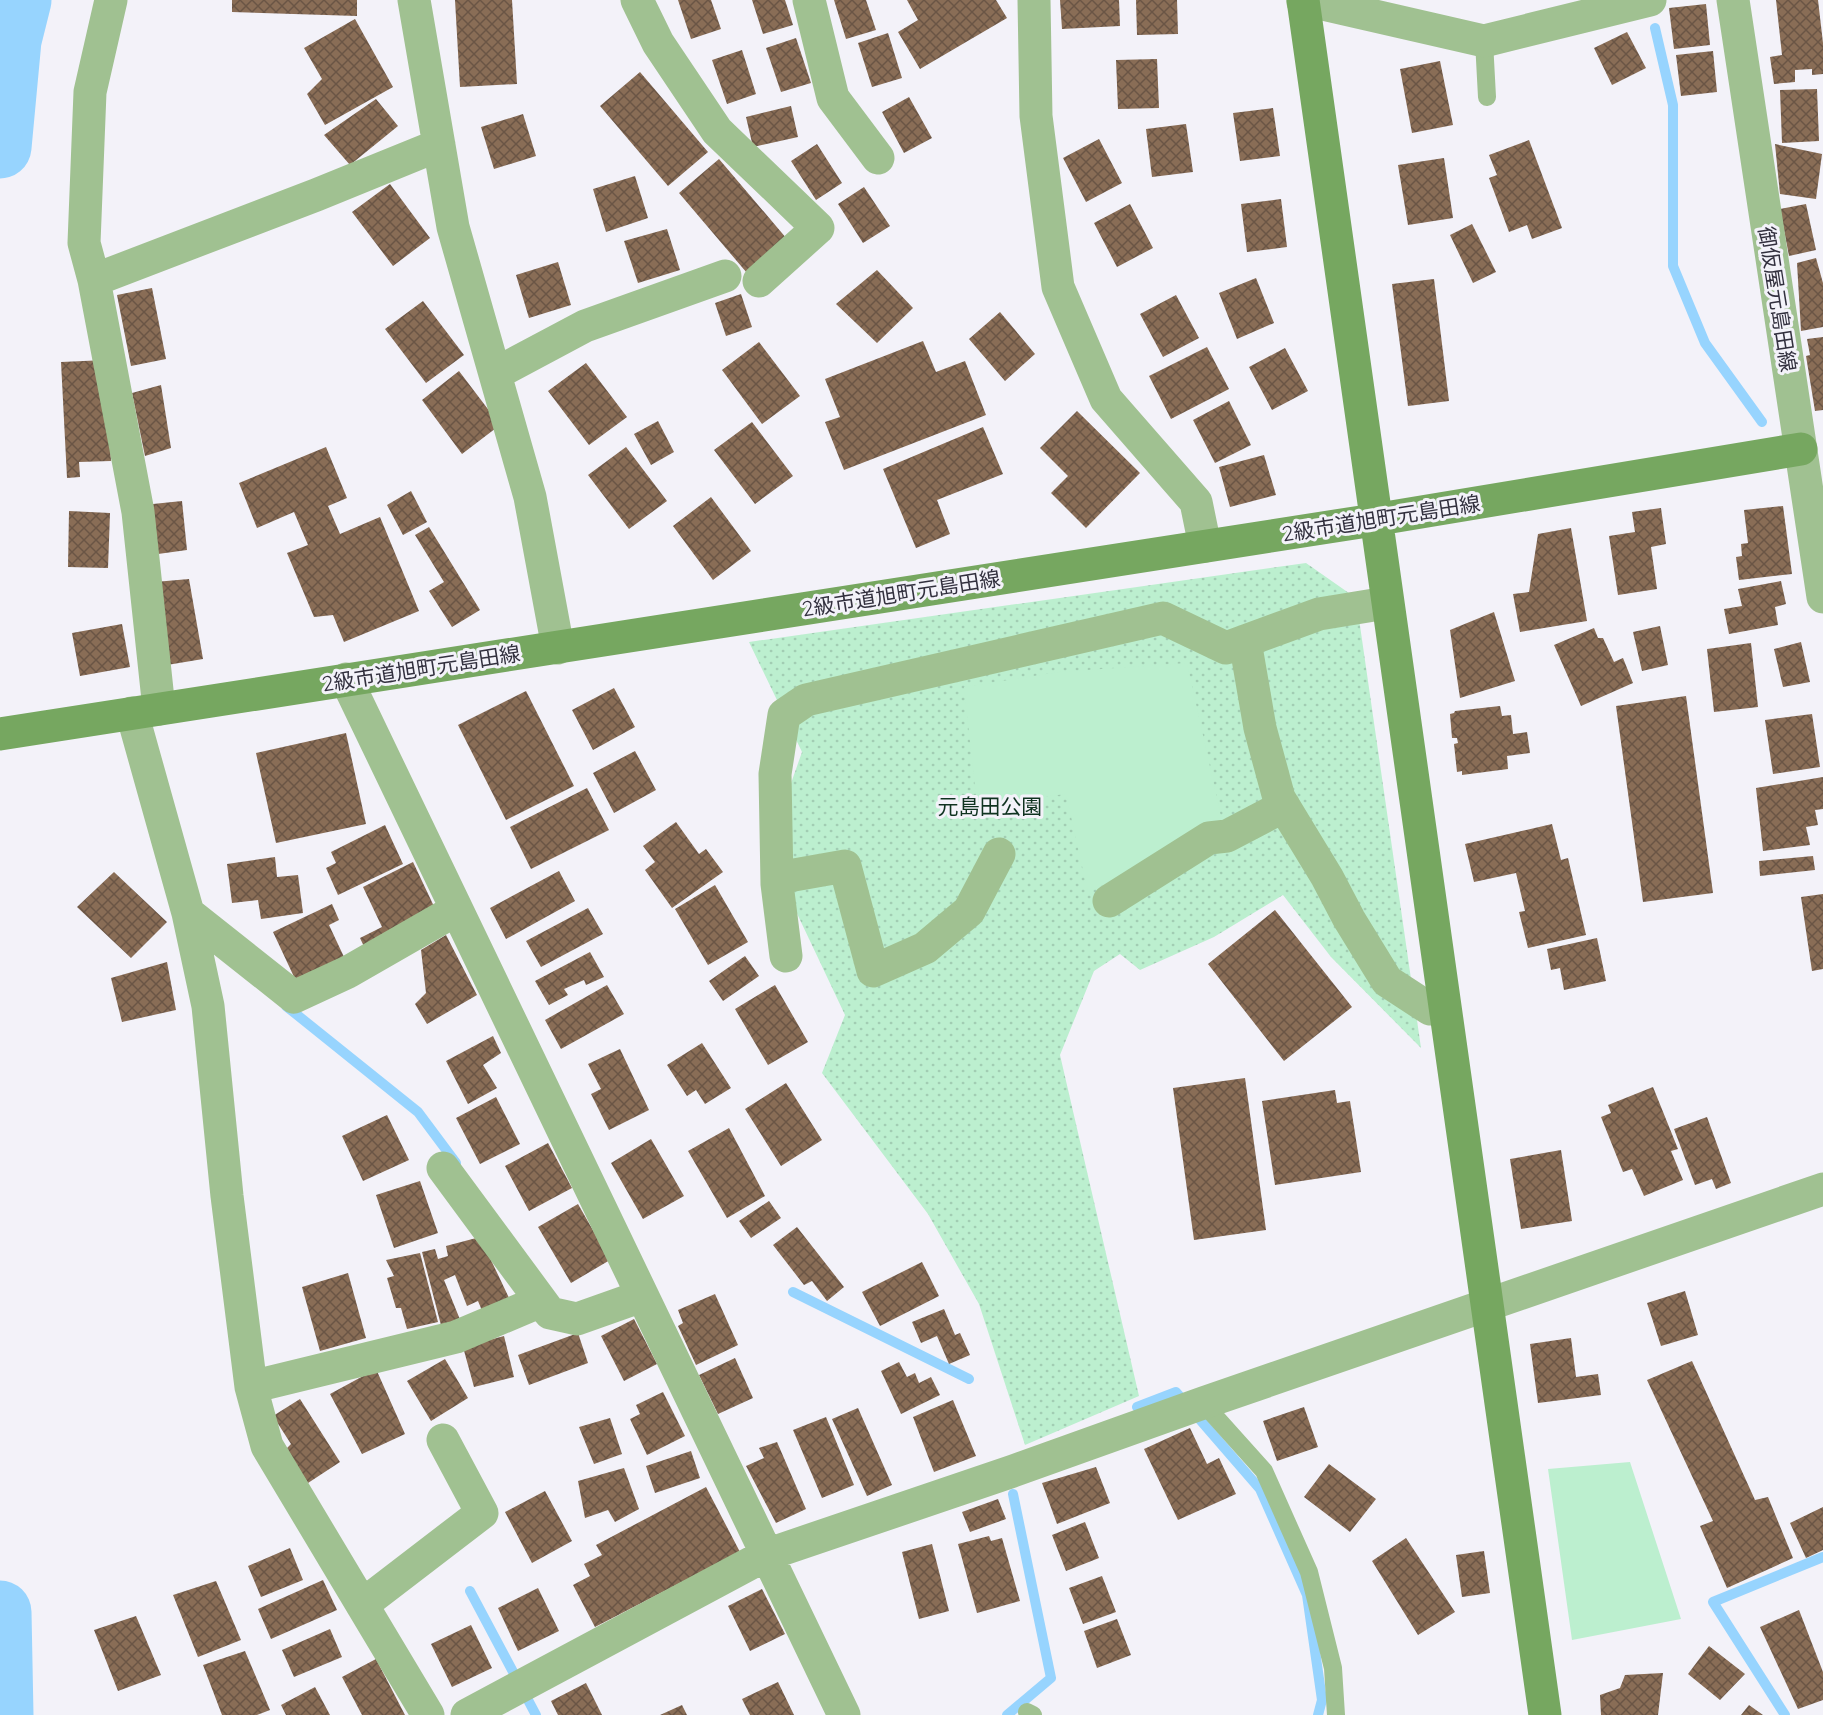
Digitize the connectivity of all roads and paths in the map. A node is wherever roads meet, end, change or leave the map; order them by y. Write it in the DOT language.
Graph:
graph roads {
  1 [pos="111,0"];
  2 [pos="414,0"];
  3 [pos="637,0"];
  4 [pos="810,0"];
  5 [pos="1034,0"];
  6 [pos="1650,0"];
  7 [pos="1733,0"];
  8 [pos="1303,1"];
  9 [pos="1484,41"];
  10 [pos="1487,96"];
  11 [pos="439,145"];
  12 [pos="878,158"];
  13 [pos="725,276"];
  14 [pos="94,280"];
  15 [pos="759,281"];
  16 [pos="495,374"];
  17 [pos="1801,449"];
  18 [pos="1376,519"];
  19 [pos="1205,546"];
  20 [pos="1823,597"];
  21 [pos="1374,605"];
  22 [pos="1245,641"];
  23 [pos="558,648"];
  24 [pos="345,680"];
  25 [pos="146,711"];
  26 [pos="0,734"];
  27 [pos="1284,806"];
  28 [pos="999,854"];
  29 [pos="777,878"];
  30 [pos="1109,901"];
  31 [pos="456,910"];
  32 [pos="188,913"];
  33 [pos="786,956"];
  34 [pos="1430,1010"];
  35 [pos="443,1168"];
  36 [pos="1823,1189"];
  37 [pos="642,1296"];
  38 [pos="541,1301"];
  39 [pos="1488,1305"];
  40 [pos="251,1387"];
  41 [pos="1203,1403"];
  42 [pos="442,1440"];
  43 [pos="766,1555"];
  44 [pos="362,1605"];
  45 [pos="428,1715"];
  46 [pos="467,1715"];
  47 [pos="844,1715"];
  48 [pos="1336,1715"];
  49 [pos="1545,1715"];
  1 -- 14 [label="street"];
  2 -- 11 [label="street"];
  3 -- 15 [label="street"];
  4 -- 12 [label="street"];
  5 -- 19 [label="street"];
  6 -- 9 [label="street"];
  7 -- 17 [label="street, 御仮屋元島田線"];
  8 -- 9 [label="street"];
  8 -- 18 [label="street"];
  9 -- 10 [label="lane"];
  11 -- 14 [label="street"];
  11 -- 16 [label="street"];
  13 -- 16 [label="street"];
  14 -- 25 [label="street"];
  16 -- 23 [label="street"];
  17 -- 18 [label="street, 2級市道旭町元島田線"];
  17 -- 20 [label="street, 御仮屋元島田線"];
  18 -- 19 [label="street, 2級市道旭町元島田線"];
  18 -- 39 [label="street"];
  19 -- 23 [label="street, 2級市道旭町元島田線"];
  21 -- 22 [label="street"];
  22 -- 27 [label="street"];
  22 -- 29 [label="street"];
  23 -- 24 [label="street, 2級市道旭町元島田線"];
  24 -- 25 [label="street, 2級市道旭町元島田線"];
  24 -- 31 [label="street"];
  25 -- 26 [label="street, 2級市道旭町元島田線"];
  25 -- 32 [label="street"];
  27 -- 30 [label="street"];
  27 -- 34 [label="street"];
  28 -- 29 [label="street"];
  29 -- 33 [label="street"];
  31 -- 32 [label="street"];
  31 -- 37 [label="street"];
  32 -- 40 [label="street"];
  35 -- 38 [label="street"];
  36 -- 39 [label="street"];
  37 -- 38 [label="street"];
  37 -- 43 [label="street"];
  38 -- 40 [label="street"];
  39 -- 41 [label="street"];
  39 -- 49 [label="street"];
  40 -- 44 [label="street"];
  41 -- 43 [label="street"];
  41 -- 48 [label="lane"];
  42 -- 44 [label="street"];
  43 -- 46 [label="street"];
  43 -- 47 [label="street"];
  44 -- 45 [label="street"];
}
